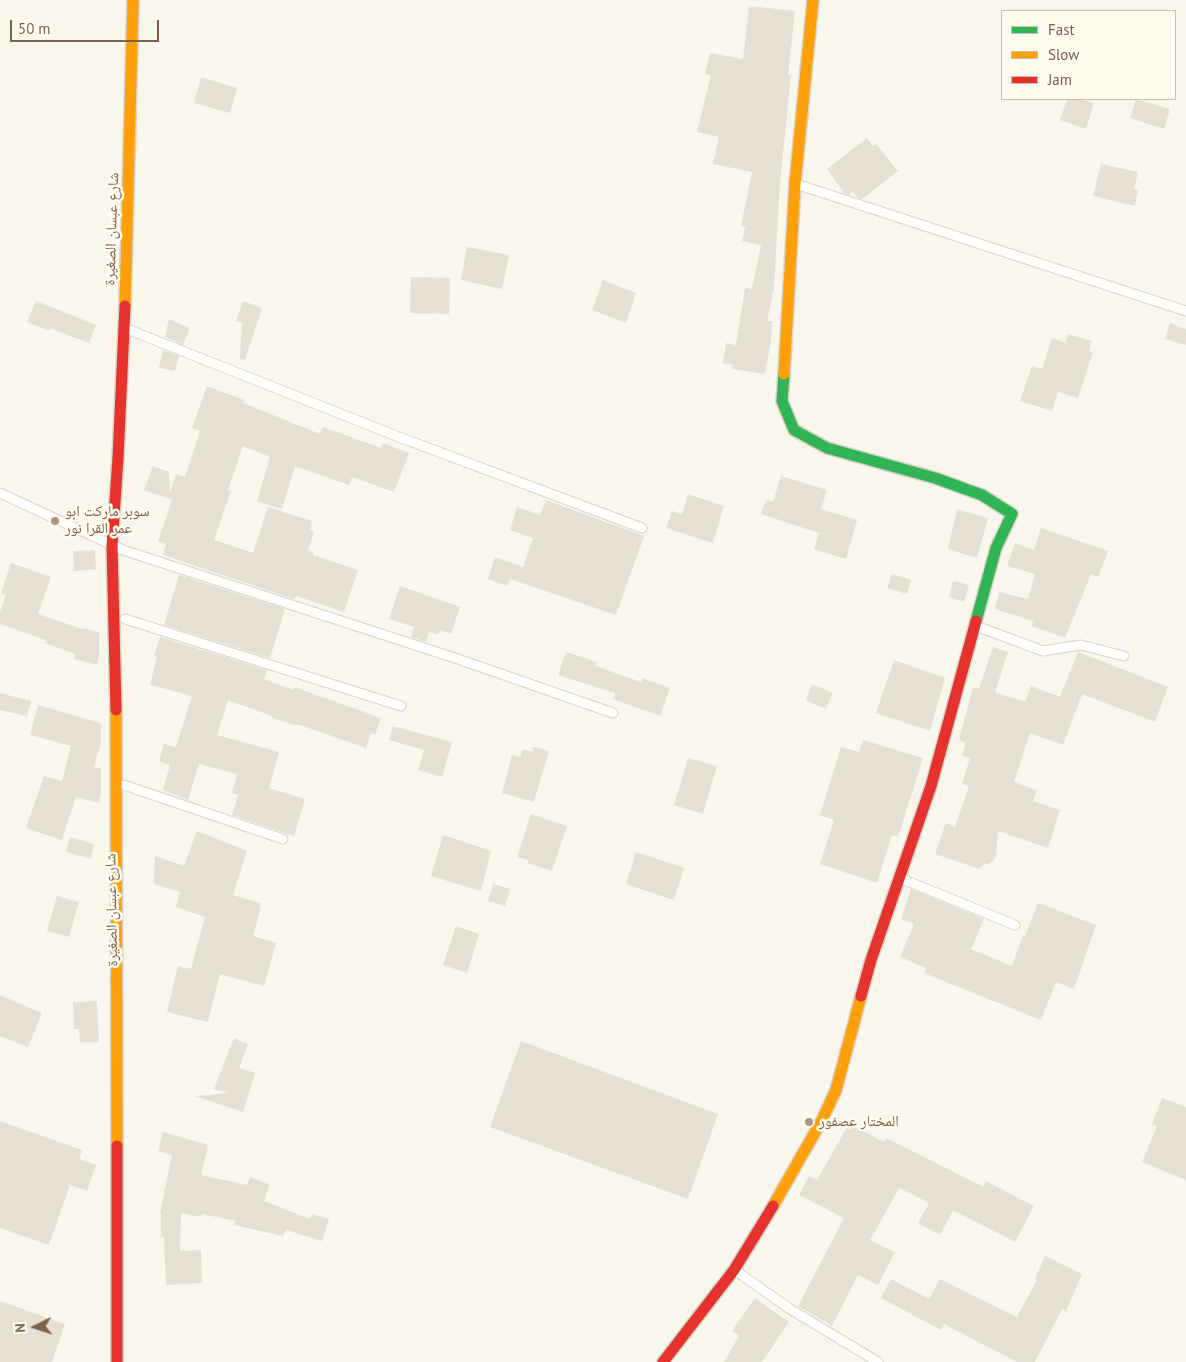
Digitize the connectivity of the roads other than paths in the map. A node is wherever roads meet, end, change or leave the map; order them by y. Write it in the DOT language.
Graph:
graph roads {
  1 [pos="133,0"];
  2 [pos="813,0"];
  3 [pos="795,184"];
  4 [pos="1186,311"];
  5 [pos="124,328"];
  6 [pos="118,458"];
  7 [pos="0,493"];
  8 [pos="642,528"];
  9 [pos="112,545"];
  10 [pos="123,550"];
  11 [pos="125,619"];
  12 [pos="976,626"];
  13 [pos="1124,656"];
  14 [pos="401,706"];
  15 [pos="613,713"];
  16 [pos="124,785"];
  17 [pos="283,839"];
  18 [pos="900,878"];
  19 [pos="1015,925"];
  20 [pos="128,1183"];
  21 [pos="734,1270"];
  22 [pos="117,1362"];
  23 [pos="663,1362"];
  24 [pos="878,1362"];
  1 -- 5 [label="street, شارع عبسان الصغيرة"];
  2 -- 3 [label="street"];
  3 -- 4 [label="lane"];
  3 -- 12 [label="street"];
  5 -- 6 [label="street, شارع عبسان الصغيرة"];
  5 -- 8 [label="lane"];
  6 -- 9 [label="street, شارع عبسان الصغيرة"];
  6 -- 10 [label="street, شارع عبسان الصغيرة"];
  7 -- 9 [label="lane"];
  9 -- 10 [label="lane"];
  9 -- 22 [label="street, شارع عبسان الصغيرة"];
  10 -- 11 [label="street, شارع عبسان الصغيرة"];
  10 -- 15 [label="lane"];
  11 -- 14 [label="lane"];
  11 -- 16 [label="street, شارع عبسان الصغيرة"];
  12 -- 13 [label="lane"];
  12 -- 18 [label="street"];
  16 -- 17 [label="lane"];
  16 -- 20 [label="street, شارع عبسان الصغيرة"];
  18 -- 19 [label="lane"];
  18 -- 21 [label="street"];
  21 -- 23 [label="street"];
  21 -- 24 [label="lane"];
}
